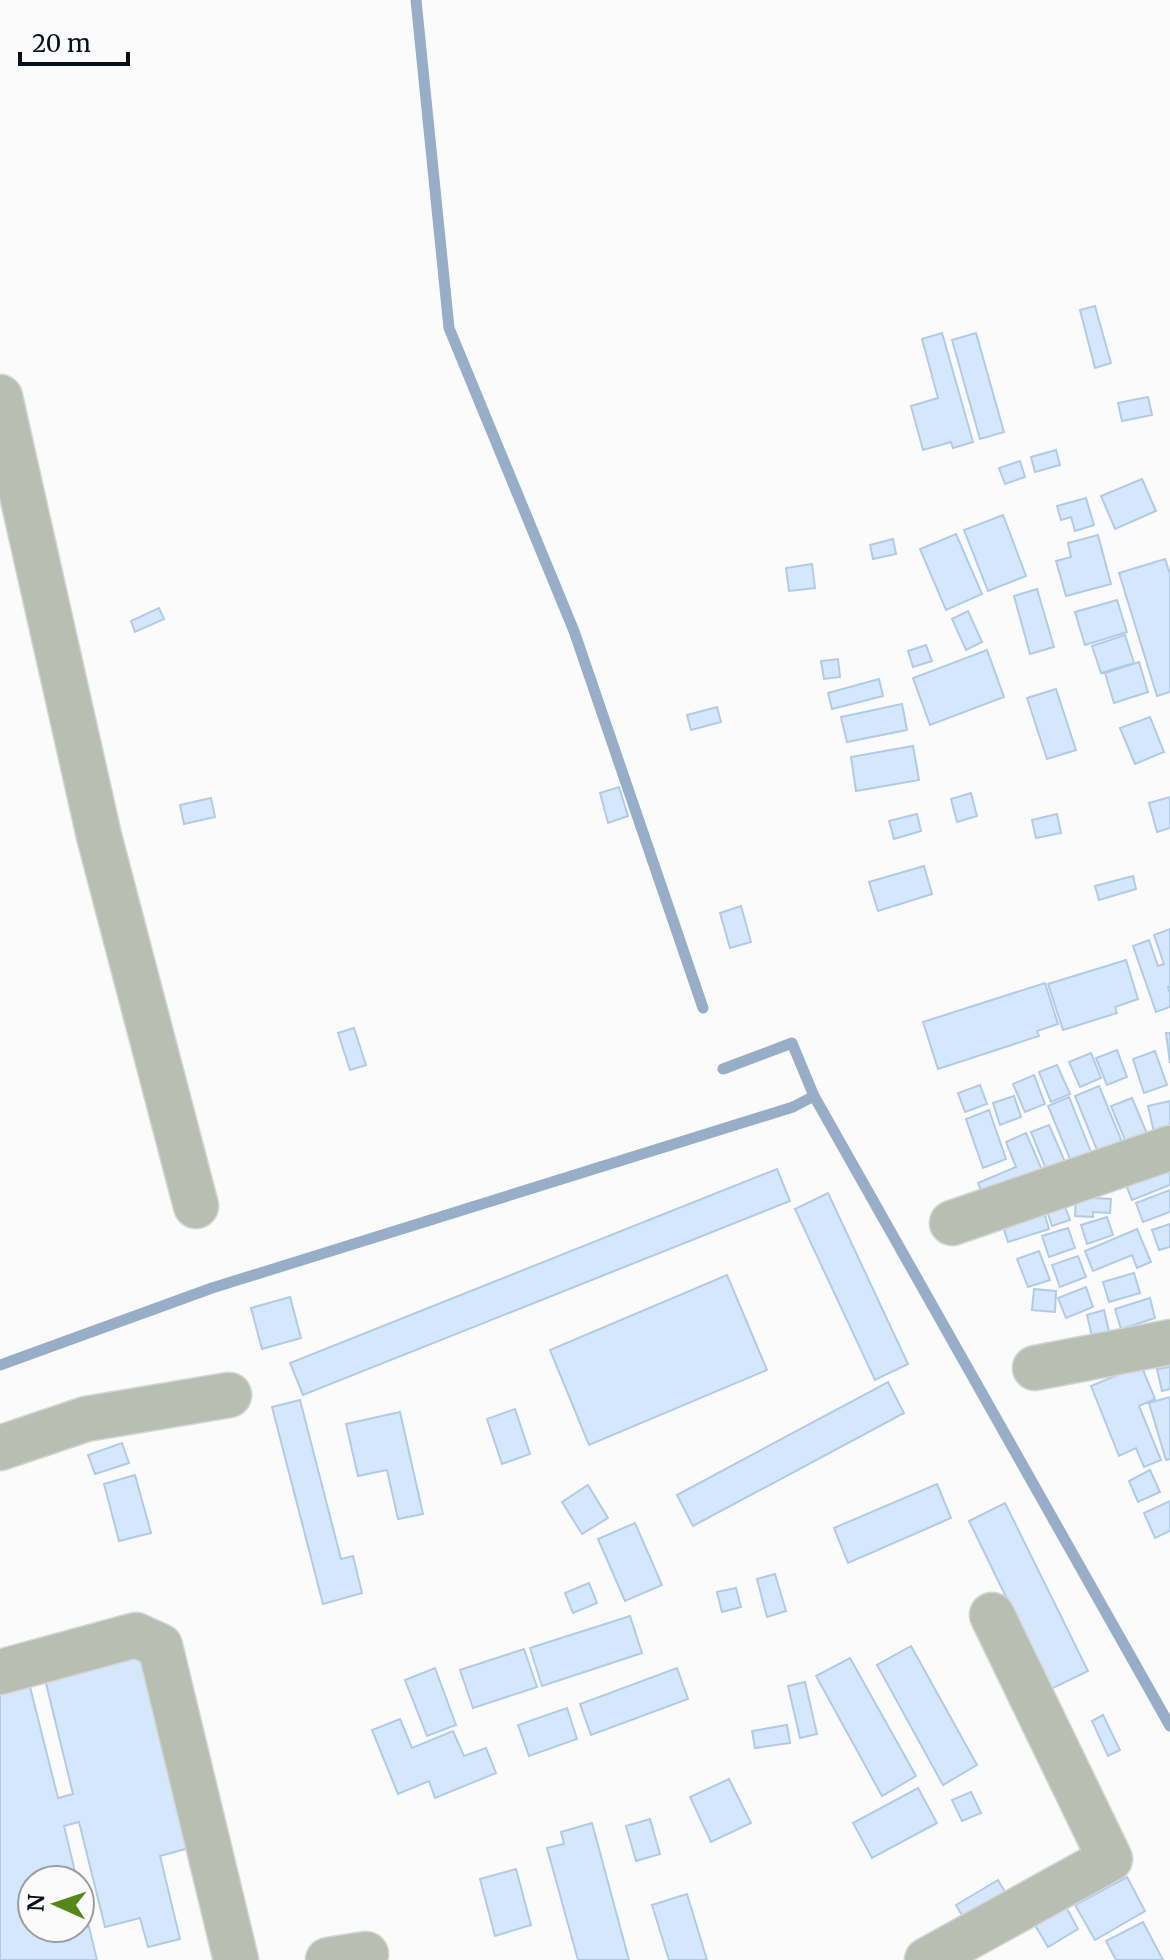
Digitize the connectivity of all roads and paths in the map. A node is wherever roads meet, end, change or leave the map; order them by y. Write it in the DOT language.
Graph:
graph roads {
  1 [pos="0,397"];
  2 [pos="1170,1148"];
  3 [pos="196,1206"];
  4 [pos="952,1223"];
  5 [pos="1170,1342"];
  6 [pos="1035,1368"];
  7 [pos="229,1395"];
  8 [pos="0,1448"];
  9 [pos="992,1615"];
  10 [pos="0,1672"];
  11 [pos="236,1960"];
  12 [pos="927,1960"];
  1 -- 3 [label="lane"];
  2 -- 4 [label="lane"];
  5 -- 6 [label="lane"];
  7 -- 8 [label="lane"];
  9 -- 12 [label="lane"];
  10 -- 11 [label="lane"];
}
